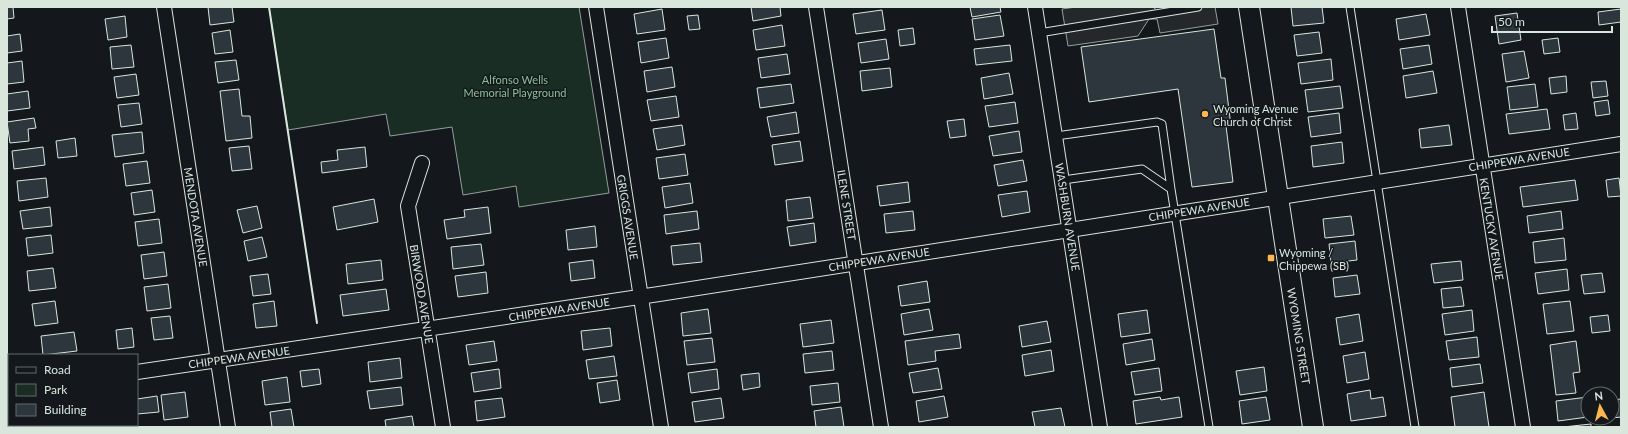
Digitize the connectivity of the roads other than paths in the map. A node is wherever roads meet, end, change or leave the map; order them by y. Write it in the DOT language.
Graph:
graph roads {
  1 [pos="164,7"];
  2 [pos="596,7"];
  3 [pos="816,7"];
  4 [pos="1035,7"];
  5 [pos="1198,7"];
  6 [pos="1249,7"];
  7 [pos="1350,7"];
  8 [pos="1458,7"];
  9 [pos="1039,33"];
  10 [pos="1056,136"];
  11 [pos="1621,144"];
  12 [pos="422,163"];
  13 [pos="1482,165"];
  14 [pos="1062,180"];
  15 [pos="1377,181"];
  16 [pos="1171,189"];
  17 [pos="1278,196"];
  18 [pos="1175,213"];
  19 [pos="1070,231"];
  20 [pos="856,263"];
  21 [pos="641,297"];
  22 [pos="427,329"];
  23 [pos="218,360"];
  24 [pos="138,372"];
  25 [pos="228,427"];
  26 [pos="443,427"];
  27 [pos="661,427"];
  28 [pos="881,427"];
  29 [pos="1100,427"];
  30 [pos="1209,427"];
  31 [pos="1314,427"];
  32 [pos="1415,427"];
  33 [pos="1523,427"];
  1 -- 23 [label="street, MENDOTA AVENUE"];
  2 -- 21 [label="street, GRIGGS AVENUE"];
  3 -- 20 [label="street, ILENE STREET"];
  4 -- 9 [label="street, WASHBURN AVENUE"];
  5 -- 9 [label="lane"];
  6 -- 17 [label="street, WYOMING STREET"];
  7 -- 15 [label="lane"];
  8 -- 13 [label="street, KENTUCKY AVENUE"];
  9 -- 10 [label="street, WASHBURN AVENUE"];
  10 -- 14 [label="street, WASHBURN AVENUE"];
  10 -- 16 [label="lane"];
  11 -- 13 [label="street, CHIPPEWA AVENUE"];
  12 -- 22 [label="street, BIRWOOD AVENUE"];
  13 -- 15 [label="street, CHIPPEWA AVENUE"];
  13 -- 33 [label="street, KENTUCKY AVENUE"];
  14 -- 16 [label="lane"];
  14 -- 19 [label="street, WASHBURN AVENUE"];
  15 -- 17 [label="street, CHIPPEWA AVENUE"];
  15 -- 32 [label="lane"];
  16 -- 18 [label="lane"];
  17 -- 18 [label="street, CHIPPEWA AVENUE"];
  17 -- 31 [label="street, WYOMING STREET"];
  18 -- 19 [label="street, CHIPPEWA AVENUE"];
  18 -- 30 [label="lane"];
  19 -- 20 [label="street, CHIPPEWA AVENUE"];
  19 -- 29 [label="street, WASHBURN AVENUE"];
  20 -- 21 [label="street, CHIPPEWA AVENUE"];
  20 -- 28 [label="street, ILENE STREET"];
  21 -- 22 [label="street, CHIPPEWA AVENUE"];
  21 -- 27 [label="street, GRIGGS AVENUE"];
  22 -- 23 [label="street, CHIPPEWA AVENUE"];
  22 -- 26 [label="street, BIRWOOD AVENUE"];
  23 -- 24 [label="street, CHIPPEWA AVENUE"];
  23 -- 25 [label="street, MENDOTA AVENUE"];
}
